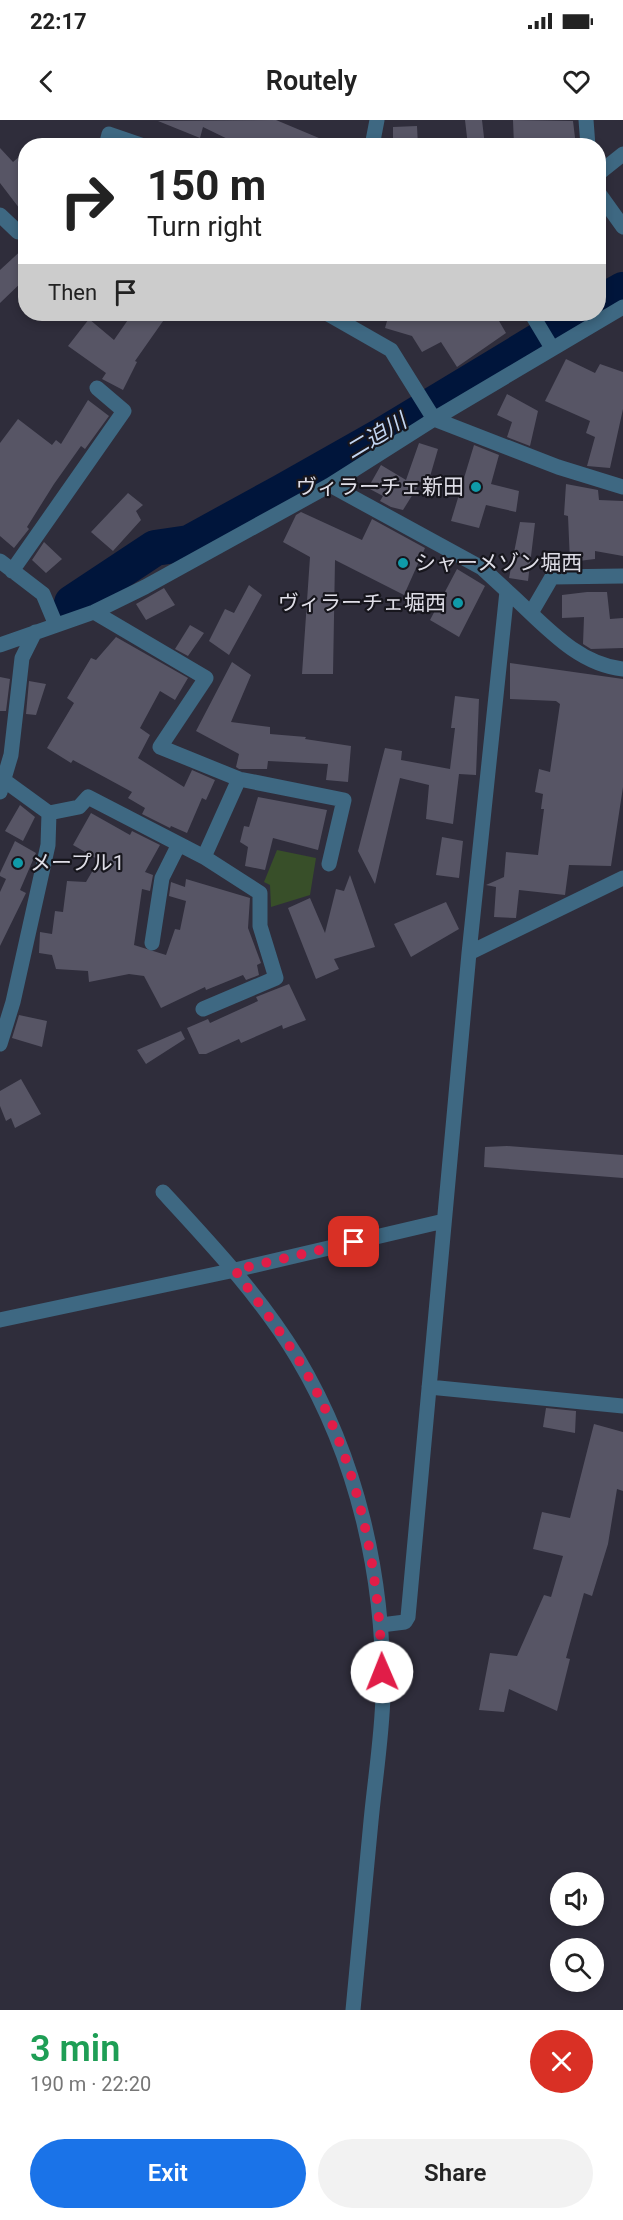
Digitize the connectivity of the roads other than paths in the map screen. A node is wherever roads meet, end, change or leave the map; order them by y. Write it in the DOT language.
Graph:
graph roads {
  1 [pos="377,120"];
  2 [pos="586,120"];
  3 [pos="108,138"];
  4 [pos="121,138"];
  5 [pos="374,138"];
  6 [pos="587,138"];
  7 [pos="623,154"];
  8 [pos="606,168"];
  9 [pos="606,203"];
  10 [pos="623,227"];
  11 [pos="623,307"];
  12 [pos="606,317"];
  13 [pos="340,321"];
  14 [pos="536,321"];
  15 [pos="599,321"];
  16 [pos="552,348"];
  17 [pos="97,388"];
  18 [pos="432,416"];
  19 [pos="330,485"];
  20 [pos="623,487"];
  21 [pos="0,561"];
  22 [pos="12,571"];
  23 [pos="623,576"];
  24 [pos="507,591"];
  25 [pos="94,612"];
  26 [pos="531,613"];
  27 [pos="56,625"];
  28 [pos="35,632"];
  29 [pos="0,645"];
  30 [pos="623,669"];
  31 [pos="240,779"];
  32 [pos="3,787"];
  33 [pos="49,813"];
  34 [pos="179,844"];
  35 [pos="204,857"];
  36 [pos="329,864"];
  37 [pos="623,878"];
  38 [pos="152,943"];
  39 [pos="469,953"];
  40 [pos="203,1009"];
  41 [pos="0,1044"];
  42 [pos="163,1192"];
  43 [pos="444,1221"];
  44 [pos="235,1270"];
  45 [pos="0,1320"];
  46 [pos="429,1387"];
  47 [pos="623,1406"];
  48 [pos="381,1625"];
  49 [pos="353,2010"];
  1 -- 5 [label="street"];
  2 -- 6 [label="street"];
  3 -- 4 [label="street"];
  7 -- 8 [label="street"];
  9 -- 10 [label="street"];
  11 -- 12 [label="street"];
  13 -- 18 [label="street"];
  14 -- 16 [label="street"];
  15 -- 16 [label="street"];
  16 -- 18 [label="street"];
  17 -- 22 [label="street"];
  18 -- 19 [label="street"];
  18 -- 20 [label="street"];
  19 -- 24 [label="street"];
  19 -- 25 [label="street"];
  21 -- 22 [label="street"];
  22 -- 27 [label="street"];
  23 -- 26 [label="street"];
  24 -- 26 [label="street"];
  24 -- 39 [label="street"];
  25 -- 27 [label="street"];
  25 -- 31 [label="street"];
  26 -- 30 [label="street"];
  27 -- 28 [label="street"];
  28 -- 29 [label="street"];
  28 -- 32 [label="street"];
  31 -- 35 [label="street"];
  31 -- 36 [label="street"];
  32 -- 33 [label="street"];
  33 -- 34 [label="street"];
  33 -- 41 [label="street"];
  34 -- 35 [label="street"];
  34 -- 38 [label="street"];
  35 -- 40 [label="street"];
  37 -- 39 [label="street"];
  39 -- 43 [label="street"];
  42 -- 44 [label="street"];
  43 -- 44 [label="street"];
  43 -- 46 [label="street"];
  44 -- 45 [label="street"];
  44 -- 48 [label="street"];
  46 -- 47 [label="street"];
  46 -- 48 [label="street"];
  48 -- 49 [label="street"];
}
